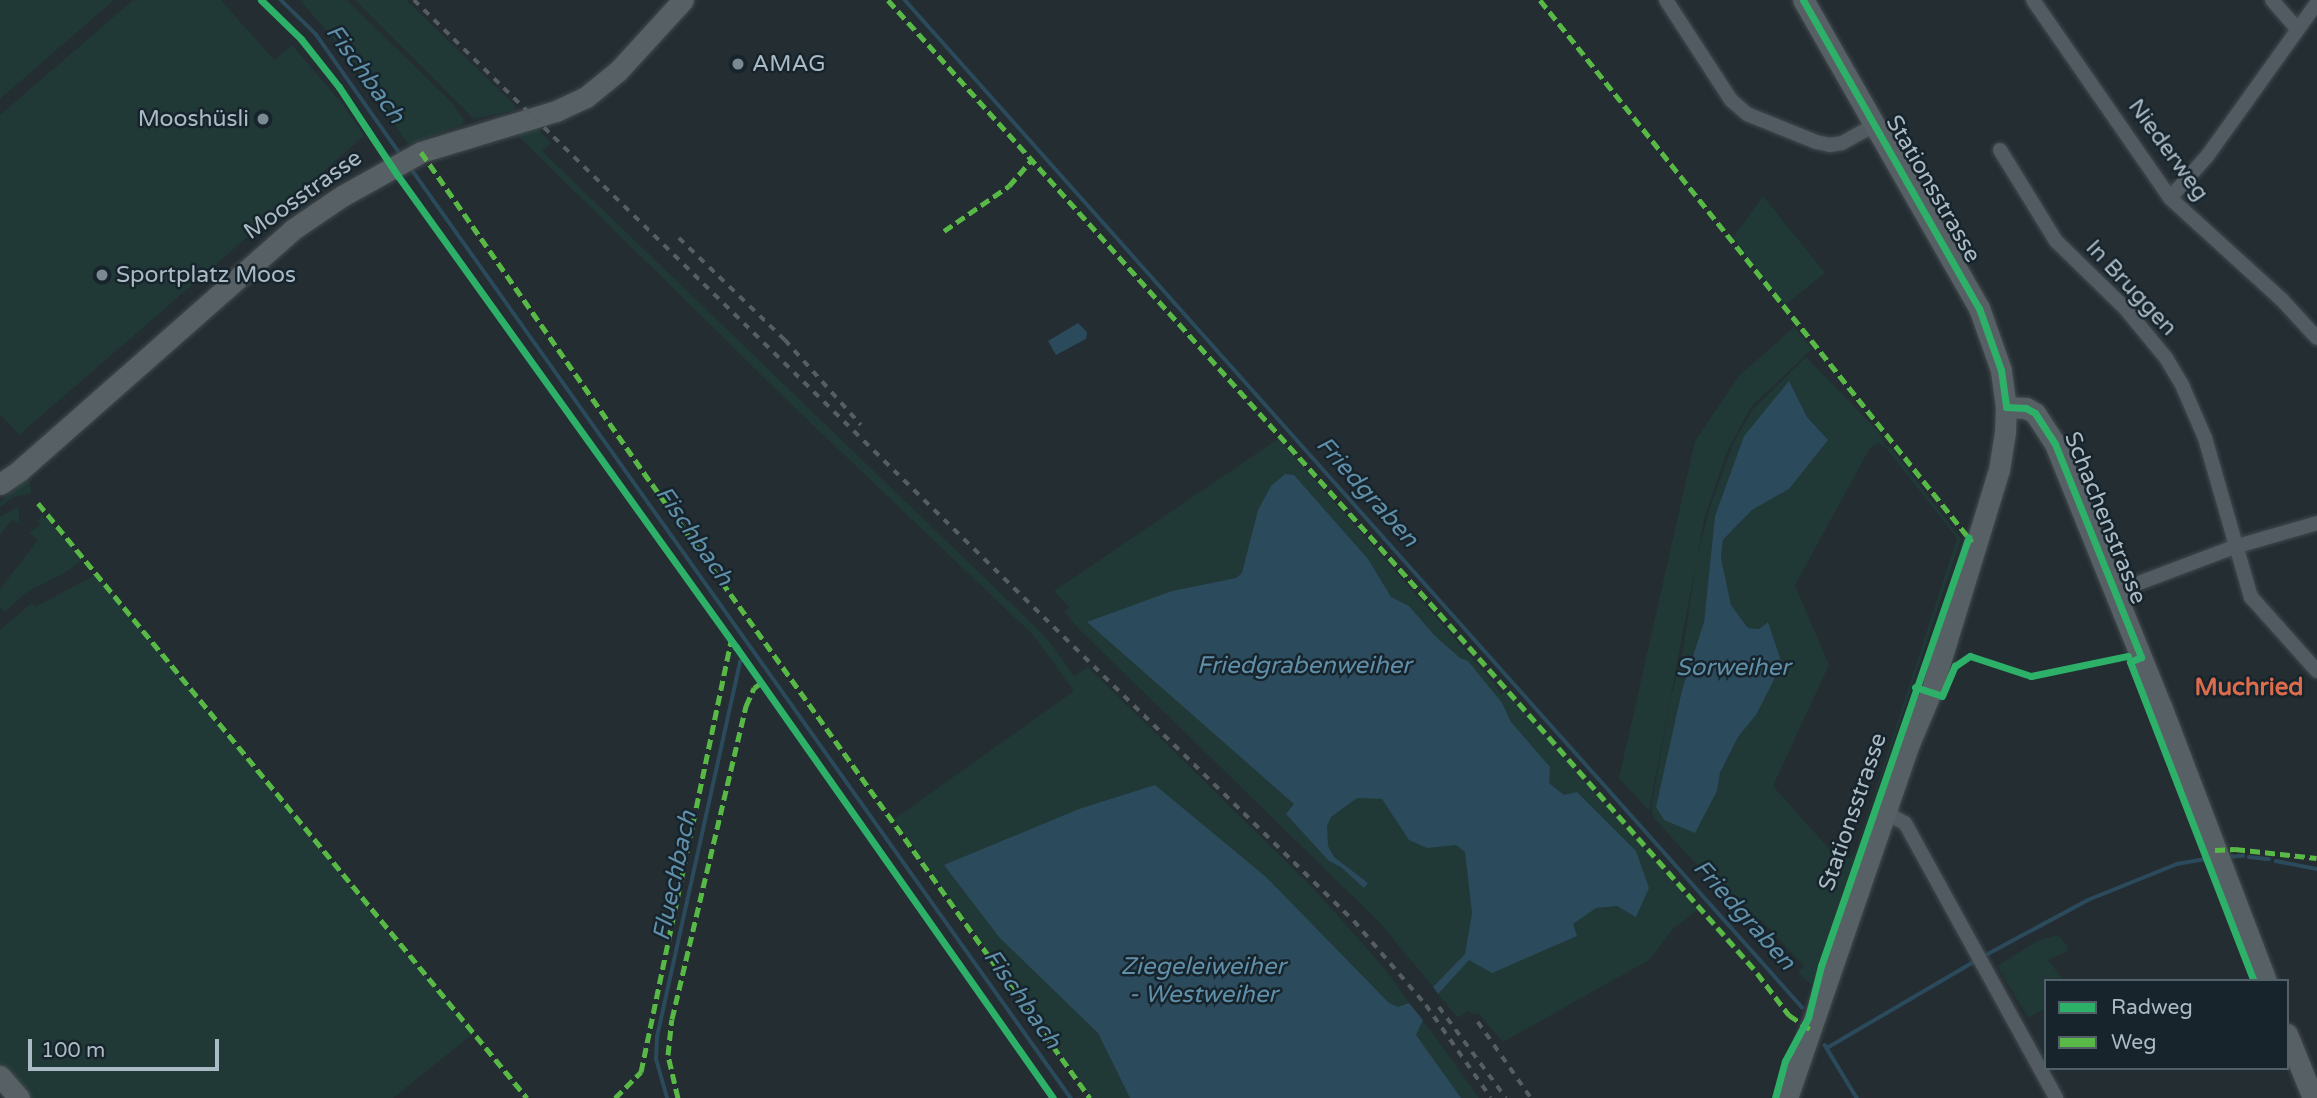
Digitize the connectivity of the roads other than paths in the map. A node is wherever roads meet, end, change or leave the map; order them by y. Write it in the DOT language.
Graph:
graph roads {
  1 [pos="683,0"];
  2 [pos="1666,0"];
  3 [pos="1803,0"];
  4 [pos="2033,0"];
  5 [pos="2273,0"];
  6 [pos="2317,3"];
  7 [pos="2296,28"];
  8 [pos="1874,125"];
  9 [pos="2000,150"];
  10 [pos="2170,198"];
  11 [pos="2317,338"];
  12 [pos="2006,407"];
  13 [pos="19,471"];
  14 [pos="0,484"];
  15 [pos="0,495"];
  16 [pos="2317,523"];
  17 [pos="2234,547"];
  18 [pos="2115,592"];
  19 [pos="2317,671"];
  20 [pos="1886,813"];
  21 [pos="2265,979"];
  22 [pos="2289,1039"];
  23 [pos="0,1076"];
  24 [pos="19,1098"];
  25 [pos="1787,1098"];
  26 [pos="2056,1098"];
  27 [pos="2313,1098"];
  1 -- 13 [label="main road, Moosstrasse"];
  2 -- 8 [label="street"];
  3 -- 8 [label="main road, Stationsstrasse"];
  4 -- 10 [label="street, Niederweg"];
  5 -- 7 [label="street"];
  6 -- 7 [label="street"];
  7 -- 10 [label="street"];
  8 -- 12 [label="main road, Stationsstrasse"];
  9 -- 17 [label="street, In Bruggen"];
  10 -- 11 [label="street, Niederweg"];
  12 -- 18 [label="main road, Schachenstrasse"];
  12 -- 20 [label="main road, Stationsstrasse"];
  13 -- 14 [label="main road, Moosstrasse"];
  13 -- 15 [label="main road, Moosstrasse"];
  16 -- 17 [label="street"];
  17 -- 18 [label="street"];
  17 -- 19 [label="street, In Bruggen"];
  18 -- 21 [label="main road, Schachenstrasse"];
  20 -- 25 [label="main road, Stationsstrasse"];
  20 -- 26 [label="street"];
  22 -- 27 [label="main road"];
  23 -- 24 [label="main road"];
}
